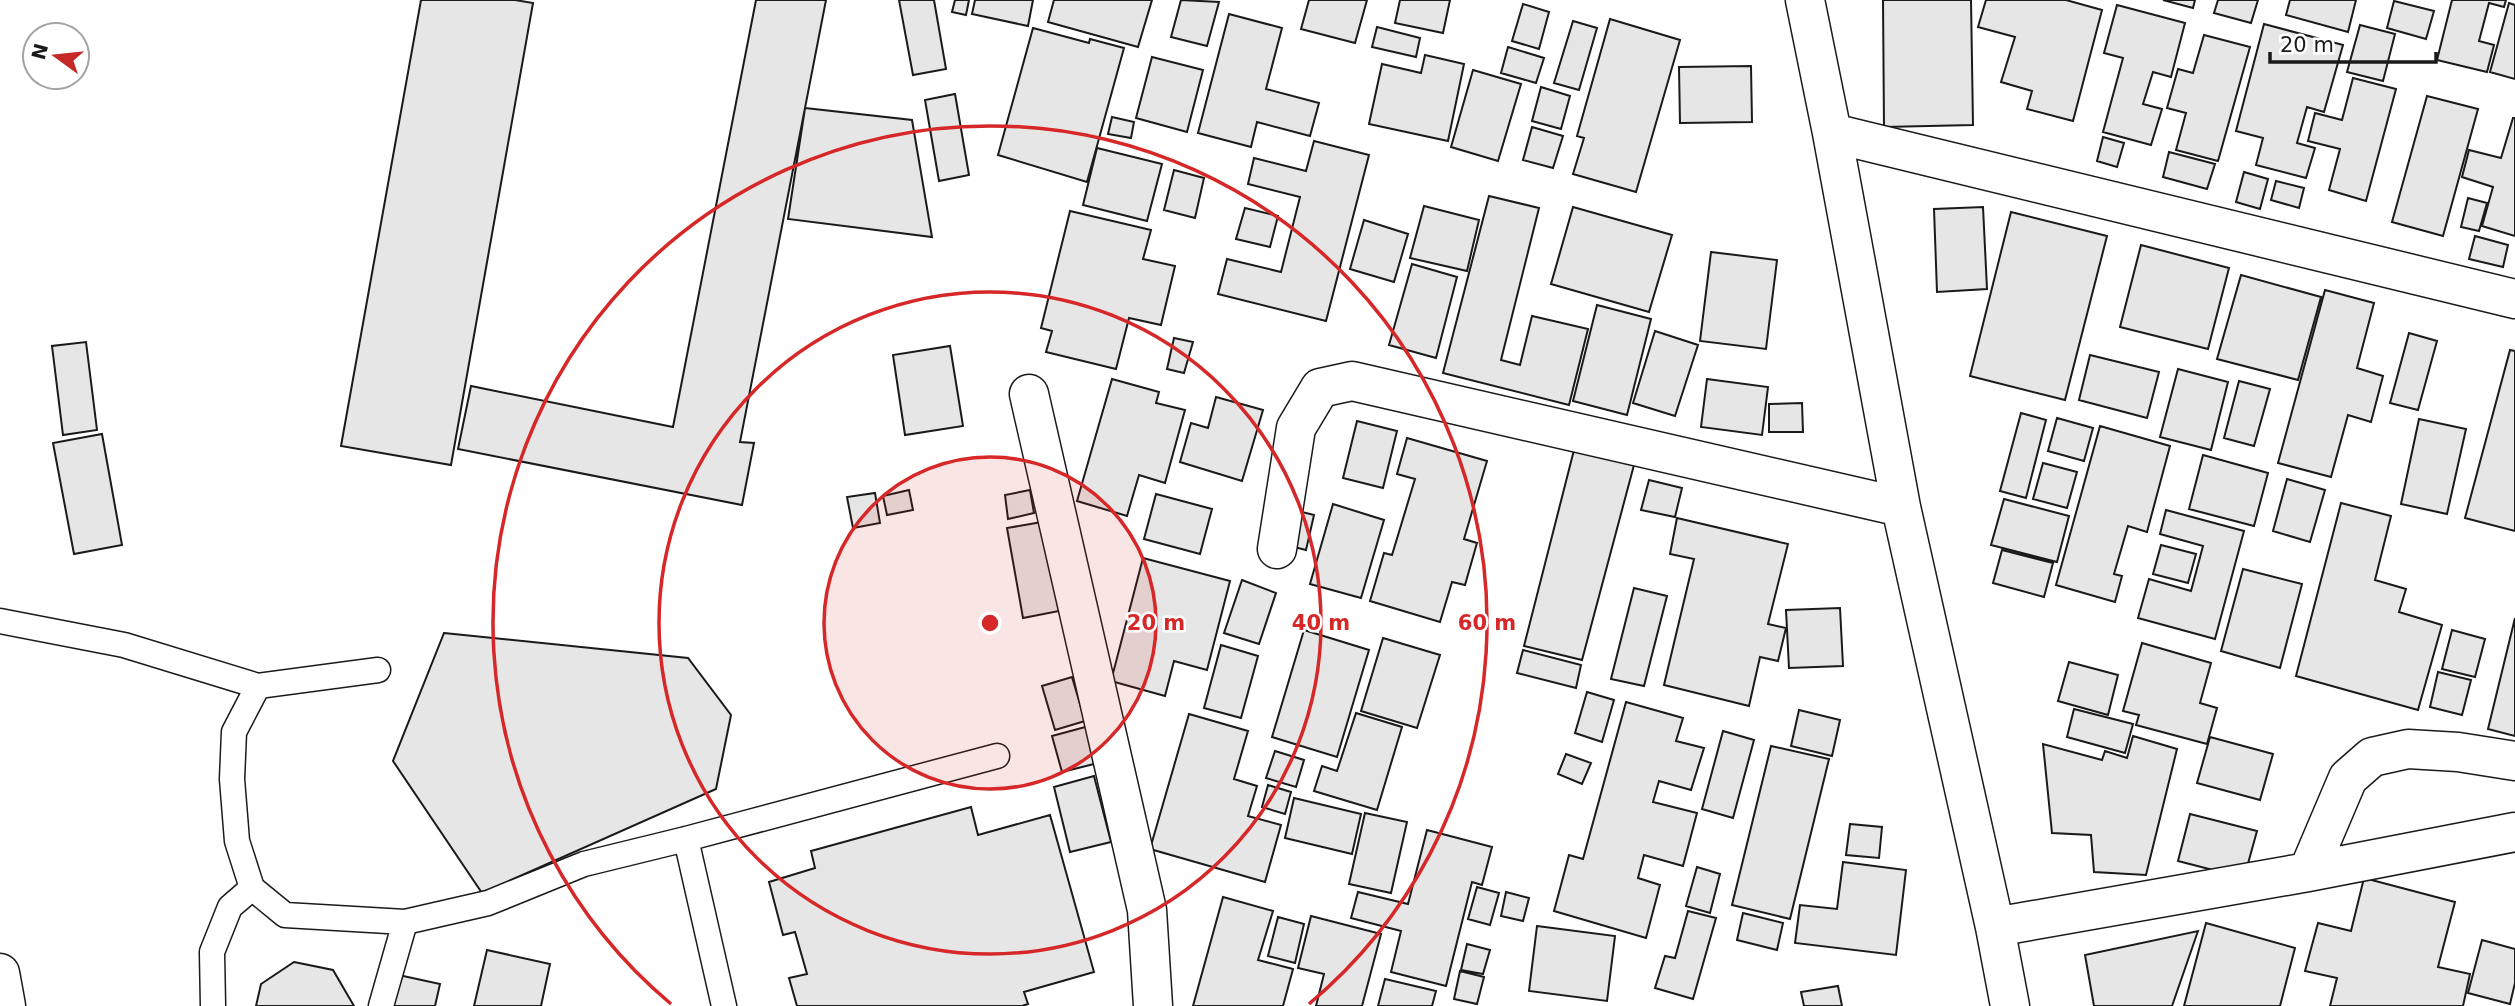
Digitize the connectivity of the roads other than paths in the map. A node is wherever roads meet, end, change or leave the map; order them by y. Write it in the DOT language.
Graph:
graph roads {
  1 [pos="1805,0"];
  2 [pos="1832,133"];
  3 [pos="2515,299"];
  4 [pos="1029,394"];
  5 [pos="1901,507"];
  6 [pos="1277,549"];
  7 [pos="0,621"];
  8 [pos="378,670"];
  9 [pos="258,686"];
  10 [pos="997,756"];
  11 [pos="2515,761"];
  12 [pos="2515,832"];
  13 [pos="686,839"];
  14 [pos="2308,872"];
  15 [pos="251,888"];
  16 [pos="405,922"];
  17 [pos="1995,927"];
  18 [pos="0,973"];
  19 [pos="6,1006"];
  20 [pos="213,1006"];
  21 [pos="381,1006"];
  22 [pos="724,1006"];
  23 [pos="1153,1006"];
  24 [pos="2010,1006"];
  1 -- 2 [label="street"];
  2 -- 3 [label="street"];
  2 -- 5 [label="street"];
  4 -- 23 [label="street"];
  5 -- 6 [label="street"];
  5 -- 17 [label="street"];
  7 -- 9 [label="lane"];
  8 -- 9 [label="lane"];
  9 -- 15 [label="lane"];
  10 -- 13 [label="lane"];
  11 -- 14 [label="street"];
  12 -- 14 [label="street"];
  13 -- 16 [label="lane"];
  13 -- 22 [label="lane"];
  14 -- 17 [label="street"];
  15 -- 16 [label="lane"];
  15 -- 20 [label="lane"];
  16 -- 21 [label="lane"];
  17 -- 24 [label="street"];
  18 -- 19 [label="street"];
}
